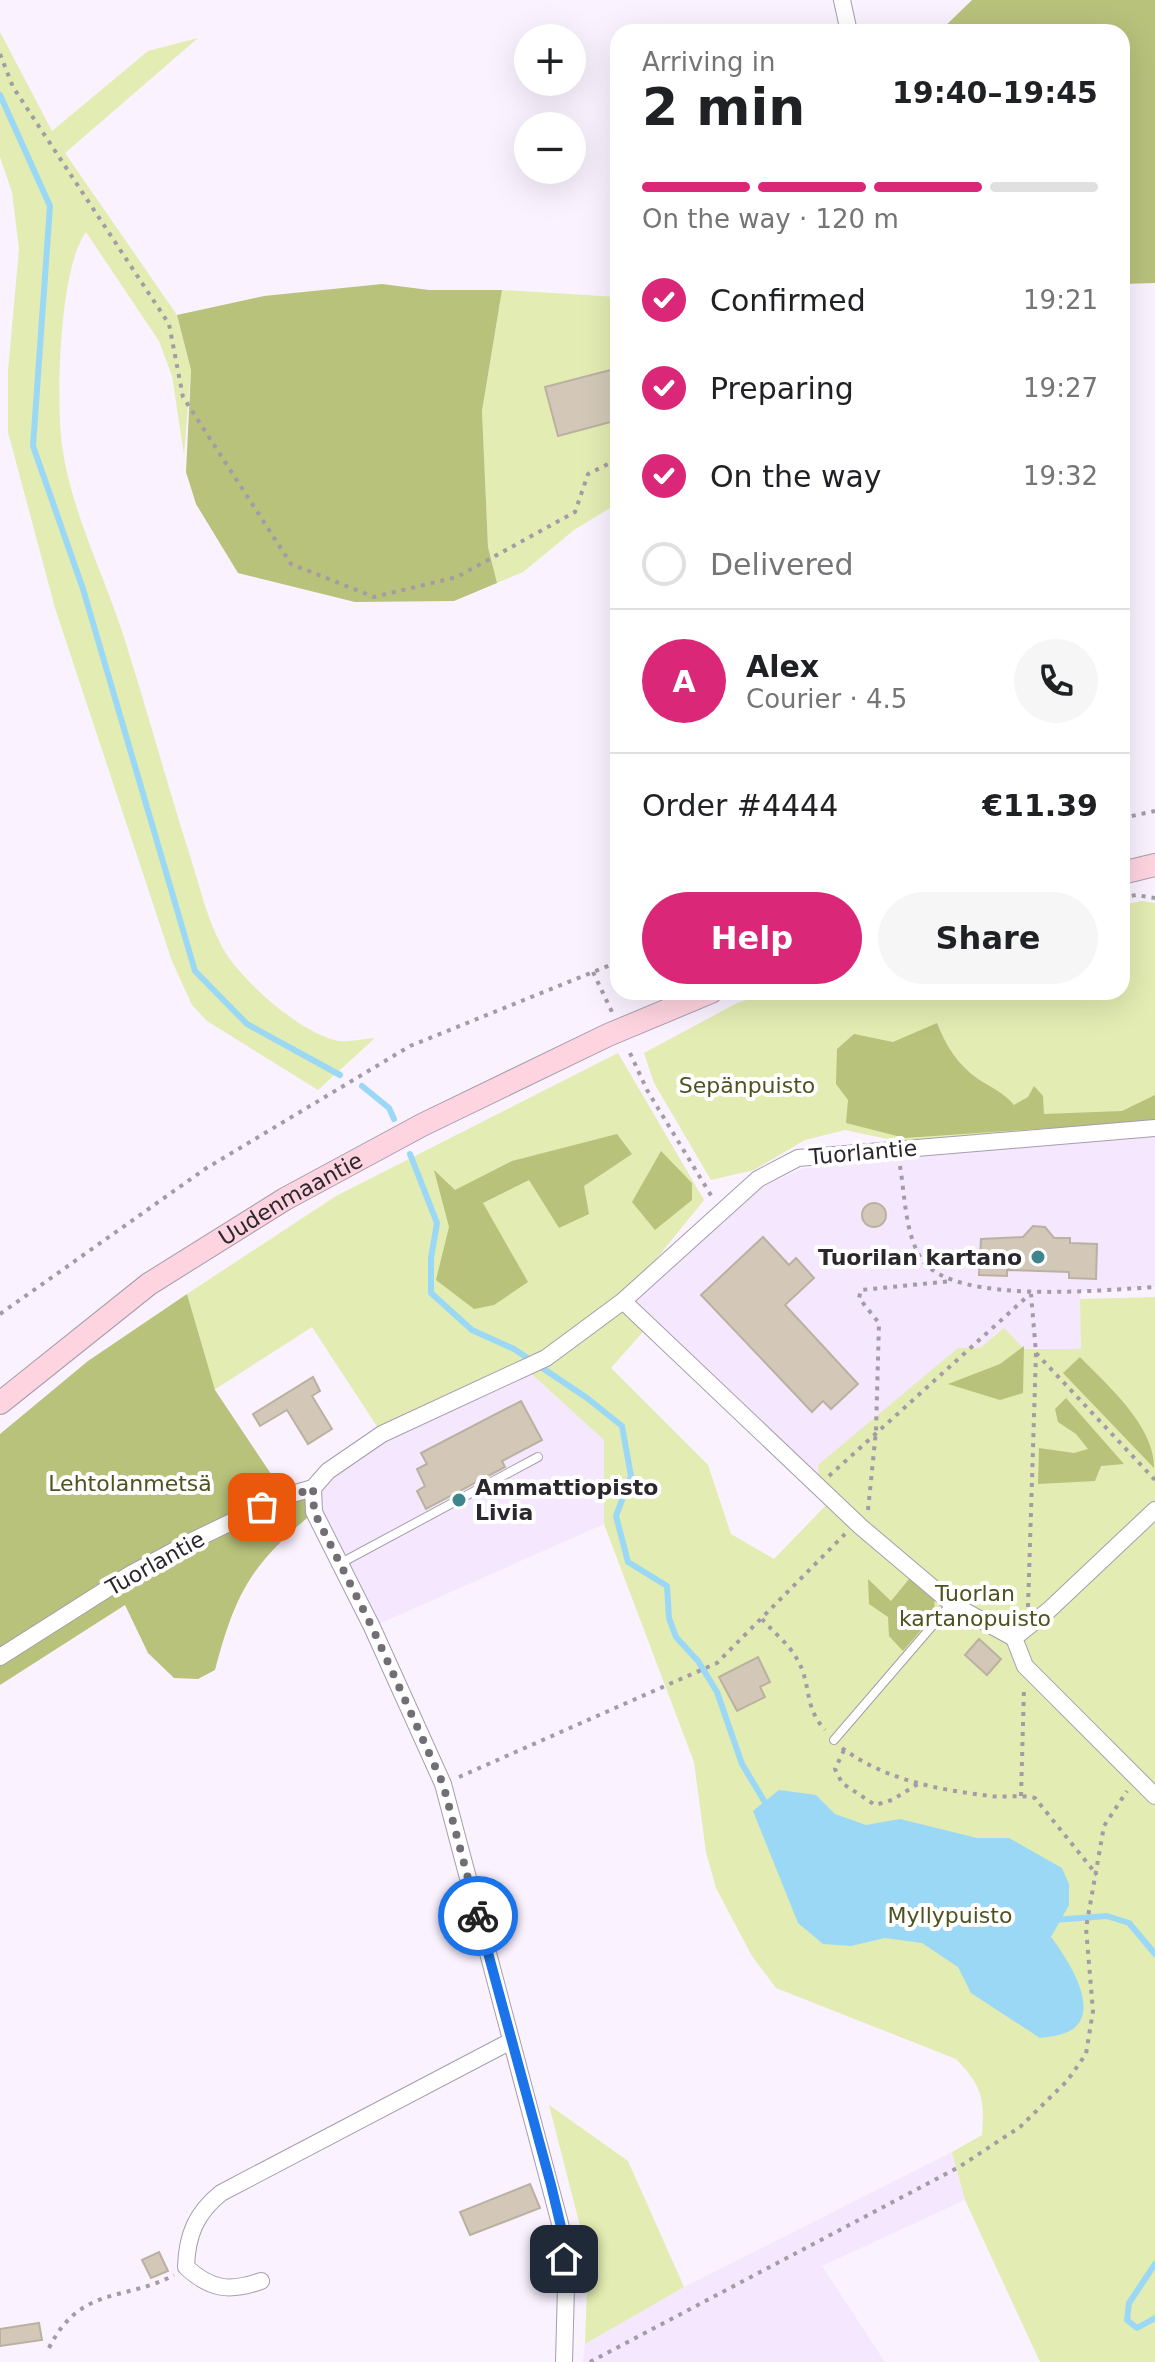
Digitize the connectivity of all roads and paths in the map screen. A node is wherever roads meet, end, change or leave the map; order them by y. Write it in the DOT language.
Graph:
graph roads {
  1 [pos="842,0"];
  2 [pos="847,24"];
  3 [pos="0,54"];
  4 [pos="610,463"];
  5 [pos="1155,811"];
  6 [pos="1130,816"];
  7 [pos="1155,865"];
  8 [pos="1130,871"];
  9 [pos="1130,896"];
  10 [pos="1155,898"];
  11 [pos="610,965"];
  12 [pos="593,972"];
  13 [pos="692,1000"];
  14 [pos="612,1012"];
  15 [pos="630,1053"];
  16 [pos="1155,1128"];
  17 [pos="897,1149"];
  18 [pos="721,1210"];
  19 [pos="952,1281"];
  20 [pos="1155,1287"];
  21 [pos="1031,1294"];
  22 [pos="623,1301"];
  23 [pos="0,1314"];
  24 [pos="1036,1353"];
  25 [pos="0,1403"];
  26 [pos="876,1431"];
  27 [pos="538,1457"];
  28 [pos="1155,1480"];
  29 [pos="819,1486"];
  30 [pos="313,1488"];
  31 [pos="1155,1510"];
  32 [pos="861,1527"];
  33 [pos="340,1563"];
  34 [pos="952,1604"];
  35 [pos="762,1619"];
  36 [pos="1014,1638"];
  37 [pos="0,1657"];
  38 [pos="1025,1666"];
  39 [pos="834,1740"];
  40 [pos="844,1750"];
  41 [pos="1136,1779"];
  42 [pos="443,1784"];
  43 [pos="918,1784"];
  44 [pos="1021,1796"];
  45 [pos="1155,1796"];
  46 [pos="1097,1875"];
  47 [pos="511,2041"];
  48 [pos="186,2267"];
  49 [pos="261,2281"];
  50 [pos="49,2348"];
  51 [pos="564,2362"];
  52 [pos="590,2362"];
  1 -- 2 [label="street"];
  3 -- 4 [label="path"];
  5 -- 6 [label="path"];
  7 -- 8 [label="main road"];
  9 -- 10 [label="path"];
  11 -- 12 [label="path"];
  12 -- 14 [label="path"];
  12 -- 23 [label="path"];
  13 -- 25 [label="main road, Uudenmaantie"];
  15 -- 18 [label="path"];
  16 -- 17 [label="street, Tuorlantie"];
  17 -- 18 [label="street, Tuorlantie"];
  17 -- 19 [label="path"];
  18 -- 22 [label="street, Tuorlantie"];
  19 -- 21 [label="path"];
  19 -- 26 [label="path"];
  20 -- 21 [label="path"];
  21 -- 24 [label="path"];
  21 -- 26 [label="path"];
  22 -- 29 [label="street"];
  22 -- 30 [label="street, Tuorlantie"];
  24 -- 28 [label="path"];
  24 -- 36 [label="path"];
  26 -- 29 [label="path"];
  26 -- 32 [label="path"];
  27 -- 33 [label="lane"];
  29 -- 32 [label="street"];
  30 -- 33 [label="street"];
  30 -- 37 [label="street, Tuorlantie"];
  31 -- 36 [label="street"];
  32 -- 34 [label="street"];
  32 -- 35 [label="path"];
  33 -- 42 [label="street"];
  34 -- 36 [label="street"];
  34 -- 39 [label="lane"];
  35 -- 39 [label="path"];
  35 -- 42 [label="path"];
  36 -- 38 [label="street"];
  38 -- 41 [label="street"];
  38 -- 44 [label="path"];
  39 -- 40 [label="path"];
  40 -- 43 [label="path"];
  40 -- 43 [label="path"];
  41 -- 45 [label="street"];
  41 -- 46 [label="path"];
  42 -- 47 [label="street"];
  43 -- 44 [label="path"];
  44 -- 46 [label="path"];
  46 -- 52 [label="path"];
  47 -- 48 [label="street"];
  47 -- 51 [label="street"];
  48 -- 49 [label="street"];
  48 -- 50 [label="path"];
}
